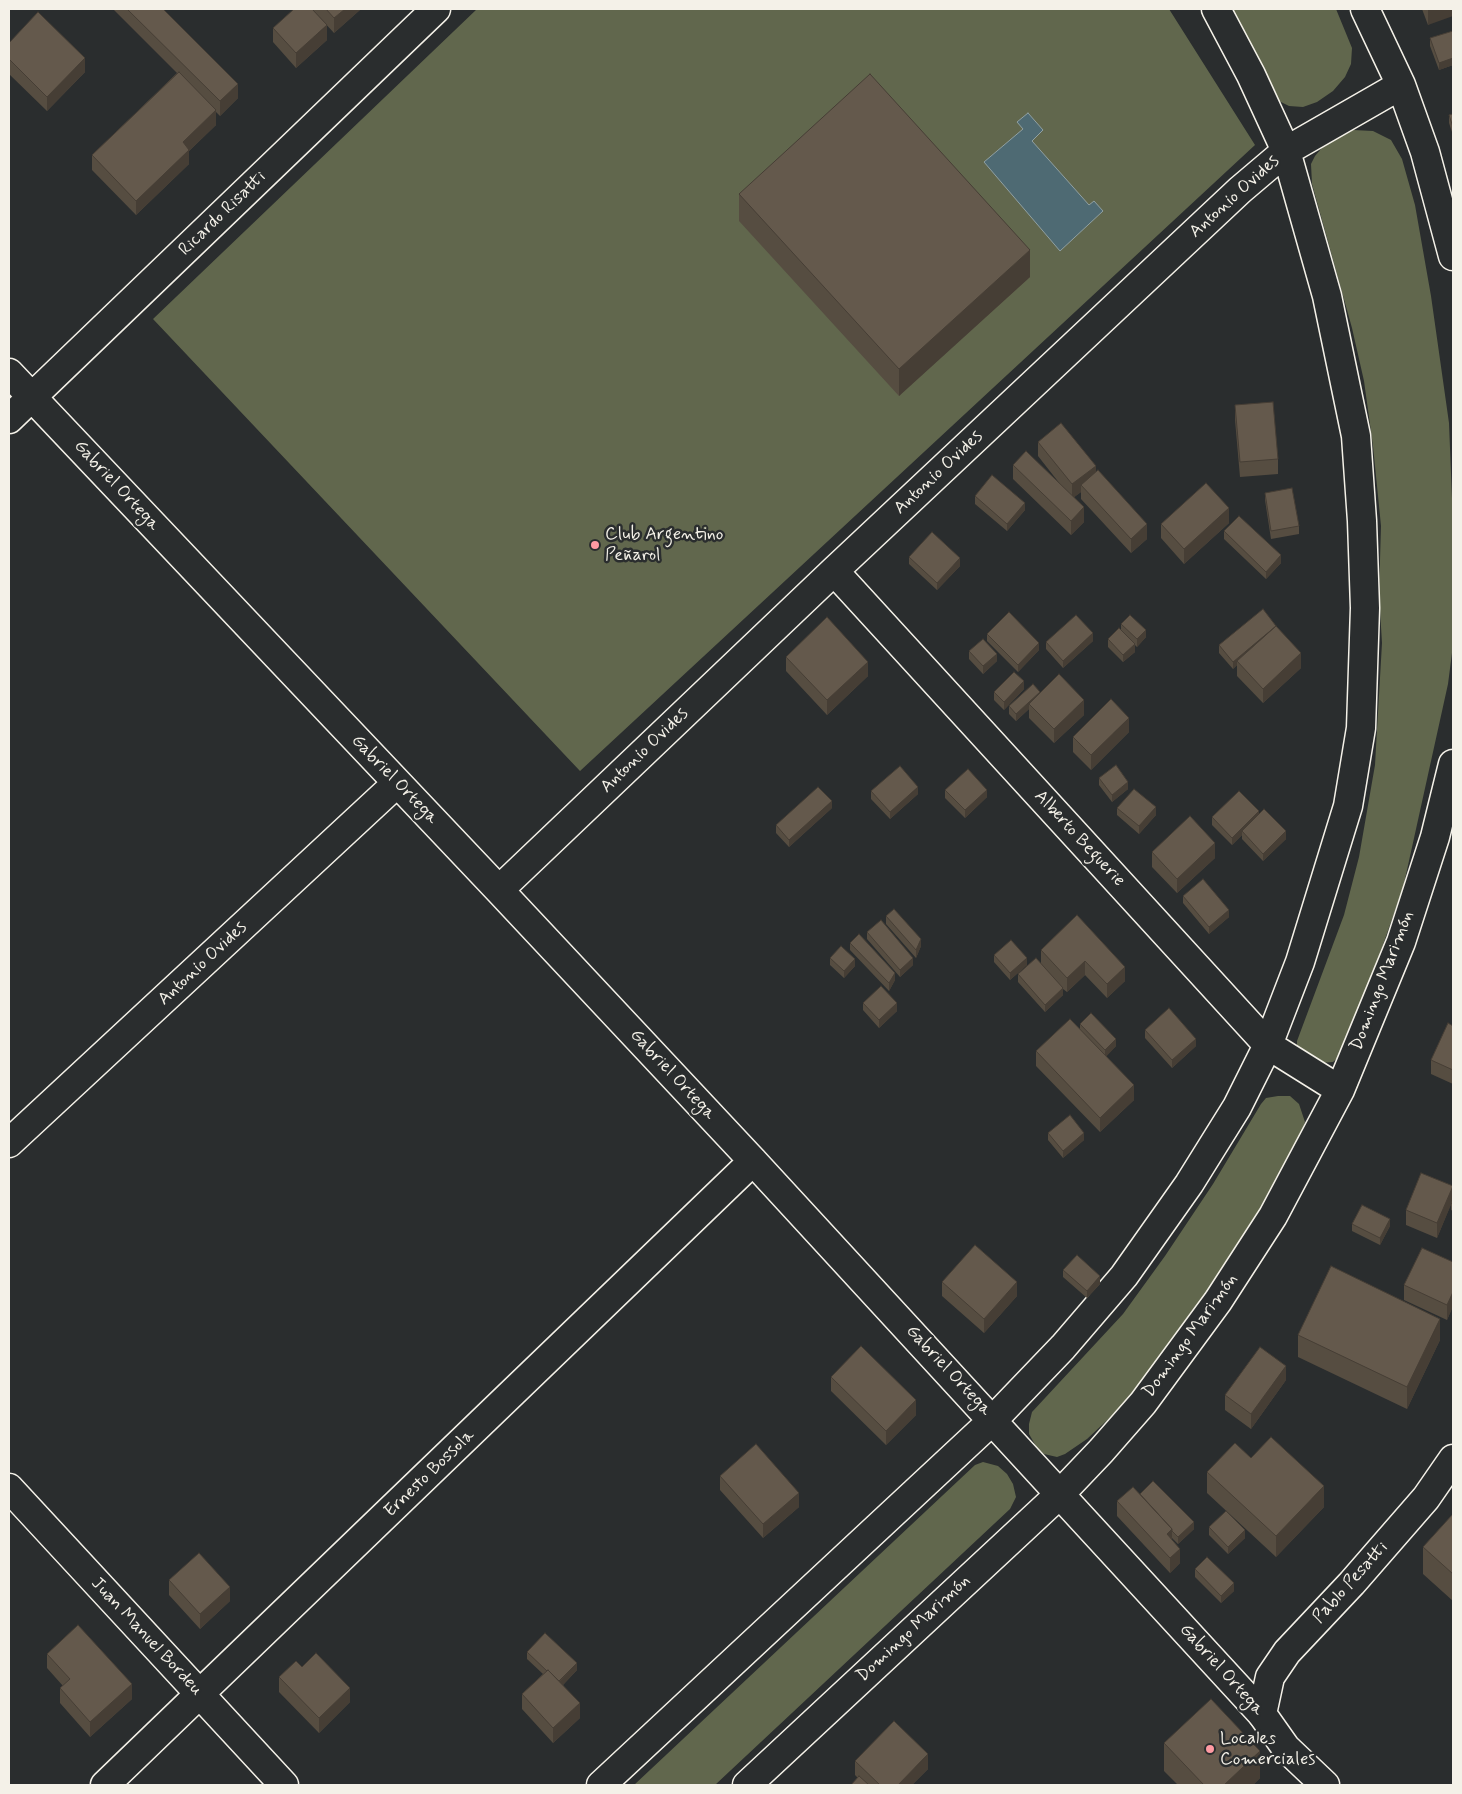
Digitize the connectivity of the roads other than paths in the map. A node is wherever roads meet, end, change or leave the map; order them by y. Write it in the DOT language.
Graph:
graph roads {
  1 [pos="436,9"];
  2 [pos="1216,9"];
  3 [pos="1365,9"];
  4 [pos="1401,85"];
  5 [pos="1286,151"];
  6 [pos="1453,256"];
  7 [pos="9,373"];
  8 [pos="32,397"];
  9 [pos="9,419"];
  10 [pos="834,571"];
  11 [pos="1453,764"];
  12 [pos="396,784"];
  13 [pos="499,890"];
  14 [pos="1268,1045"];
  15 [pos="1340,1090"];
  16 [pos="9,1143"];
  17 [pos="753,1161"];
  18 [pos="993,1420"];
  19 [pos="1453,1459"];
  20 [pos="9,1488"];
  21 [pos="1061,1493"];
  22 [pos="200,1696"];
  23 [pos="1262,1714"];
  24 [pos="105,1785"];
  25 [pos="284,1785"];
  26 [pos="601,1785"];
  27 [pos="747,1785"];
  28 [pos="1326,1785"];
  1 -- 8 [label="street, Ricardo Risatti"];
  2 -- 5 [label="street"];
  3 -- 4 [label="street"];
  4 -- 5 [label="street, Antonio Ovides"];
  4 -- 6 [label="street"];
  5 -- 10 [label="street, Antonio Ovides"];
  5 -- 14 [label="street"];
  7 -- 8 [label="street, Gabriel Ortega"];
  8 -- 9 [label="street, Ricardo Risatti"];
  8 -- 12 [label="street, Gabriel Ortega"];
  10 -- 13 [label="street, Antonio Ovides"];
  10 -- 14 [label="street, Alberto Beguerie"];
  11 -- 15 [label="street, Domingo Marimón"];
  12 -- 13 [label="street, Gabriel Ortega"];
  12 -- 16 [label="street, Antonio Ovides"];
  13 -- 17 [label="street, Gabriel Ortega"];
  14 -- 15 [label="street, Alberto Beguerie"];
  14 -- 18 [label="street"];
  15 -- 21 [label="street, Domingo Marimón"];
  17 -- 18 [label="street, Gabriel Ortega"];
  17 -- 22 [label="street, Ernesto Bossola"];
  18 -- 21 [label="street, Gabriel Ortega"];
  18 -- 26 [label="street"];
  19 -- 23 [label="street, Pablo Pesatti"];
  20 -- 22 [label="street, Juan Manuel Bordeu"];
  21 -- 23 [label="street, Gabriel Ortega"];
  21 -- 27 [label="street, Domingo Marimón"];
  22 -- 24 [label="street, Ernesto Bossola"];
  22 -- 25 [label="street, Juan Manuel Bordeu"];
  23 -- 28 [label="street, Gabriel Ortega"];
}
